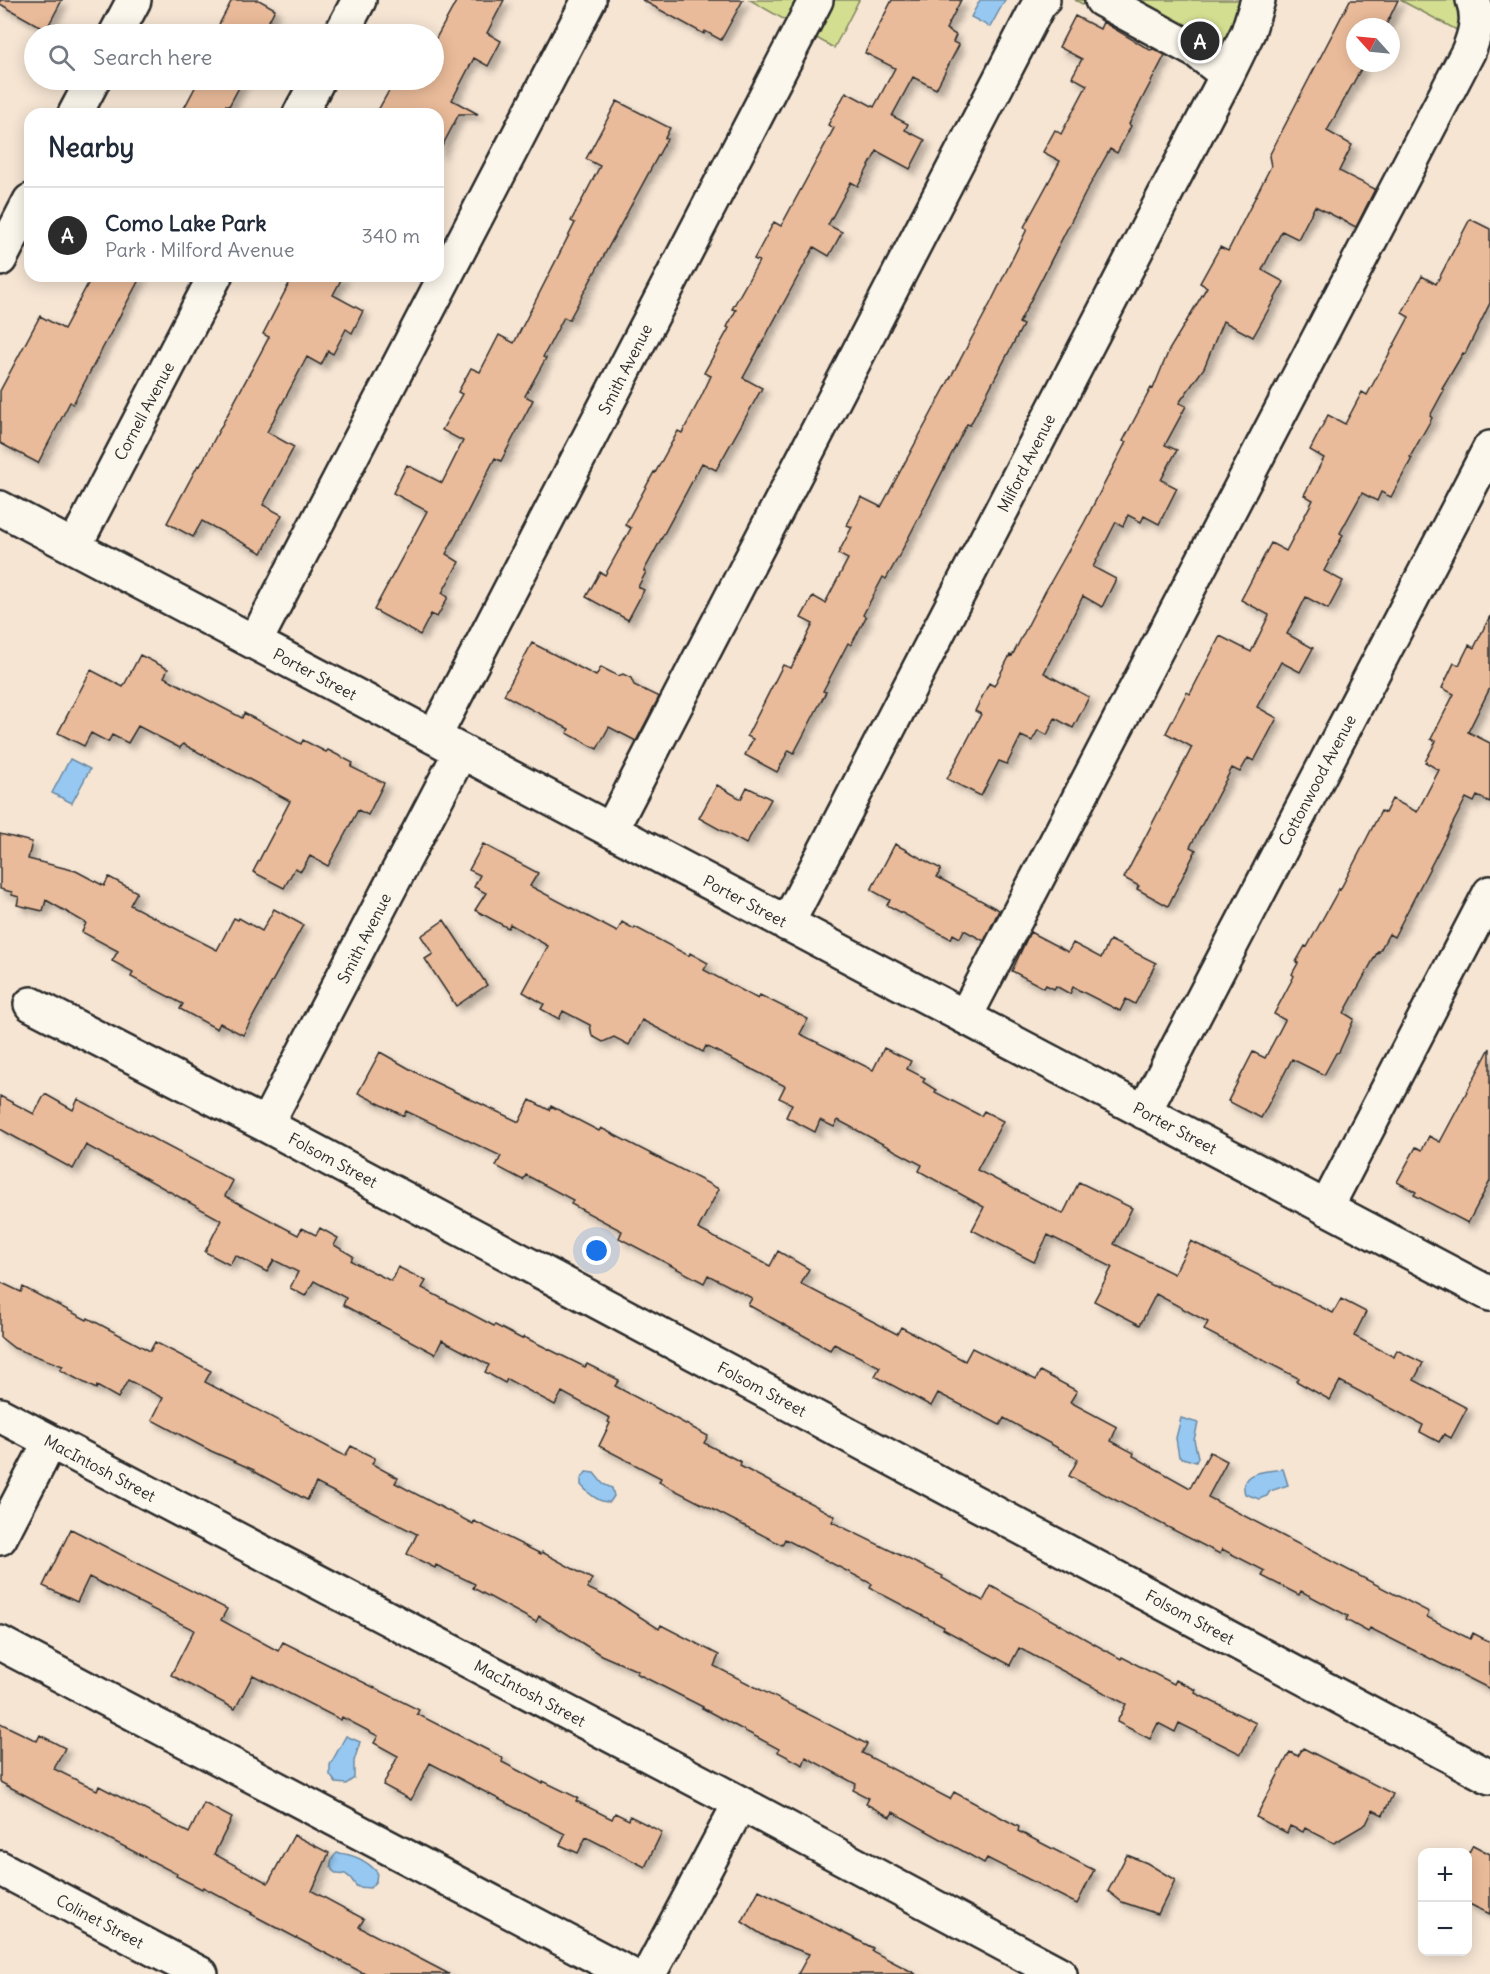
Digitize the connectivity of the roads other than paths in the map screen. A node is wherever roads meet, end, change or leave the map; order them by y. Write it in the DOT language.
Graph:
graph roads {
  1 [pos="134,0"];
  2 [pos="359,0"];
  3 [pos="589,0"];
  4 [pos="816,0"];
  5 [pos="1043,0"];
  6 [pos="1102,0"];
  7 [pos="1258,0"];
  8 [pos="1473,0"];
  9 [pos="121,24"];
  10 [pos="346,24"];
  11 [pos="1227,75"];
  12 [pos="88,90"];
  13 [pos="313,90"];
  14 [pos="78,108"];
  15 [pos="303,108"];
  16 [pos="24,212"];
  17 [pos="0,258"];
  18 [pos="444,279"];
  19 [pos="212,282"];
  20 [pos="442,282"];
  21 [pos="1490,448"];
  22 [pos="0,508"];
  23 [pos="74,547"];
  24 [pos="255,642"];
  25 [pos="447,744"];
  26 [pos="611,830"];
  27 [pos="1490,893"];
  28 [pos="788,924"];
  29 [pos="31,1004"];
  30 [pos="965,1017"];
  31 [pos="1144,1112"];
  32 [pos="266,1125"];
  33 [pos="1326,1208"];
  34 [pos="1490,1294"];
  35 [pos="0,1415"];
  36 [pos="50,1442"];
  37 [pos="0,1538"];
  38 [pos="0,1643"];
  39 [pos="1490,1777"];
  40 [pos="740,1803"];
  41 [pos="0,1868"];
  42 [pos="201,1974"];
  43 [pos="629,1974"];
  44 [pos="649,1974"];
  45 [pos="1060,1974"];
  1 -- 9 [label="street"];
  2 -- 10 [label="street"];
  3 -- 18 [label="street"];
  4 -- 25 [label="street, Smith Avenue"];
  5 -- 26 [label="street"];
  6 -- 11 [label="street"];
  7 -- 11 [label="street, Milford Avenue"];
  8 -- 30 [label="street"];
  11 -- 28 [label="street, Milford Avenue"];
  12 -- 14 [label="street"];
  13 -- 15 [label="street"];
  16 -- 17 [label="street"];
  19 -- 23 [label="street, Cornell Avenue"];
  20 -- 24 [label="street"];
  21 -- 31 [label="street, Cottonwood Avenue"];
  22 -- 23 [label="street, Porter Street"];
  23 -- 24 [label="street, Porter Street"];
  24 -- 25 [label="street, Porter Street"];
  25 -- 26 [label="street, Porter Street"];
  25 -- 32 [label="street, Smith Avenue"];
  26 -- 28 [label="street, Porter Street"];
  27 -- 33 [label="street"];
  28 -- 30 [label="street, Porter Street"];
  29 -- 32 [label="street, Folsom Street"];
  30 -- 31 [label="street, Porter Street"];
  31 -- 33 [label="street, Porter Street"];
  32 -- 39 [label="street, Folsom Street"];
  33 -- 34 [label="street, Porter Street"];
  35 -- 36 [label="street, MacIntosh Street"];
  36 -- 37 [label="street"];
  36 -- 40 [label="street, MacIntosh Street"];
  38 -- 43 [label="street"];
  40 -- 44 [label="street"];
  40 -- 45 [label="street, MacIntosh Street"];
  41 -- 42 [label="street, Colinet Street"];
}
